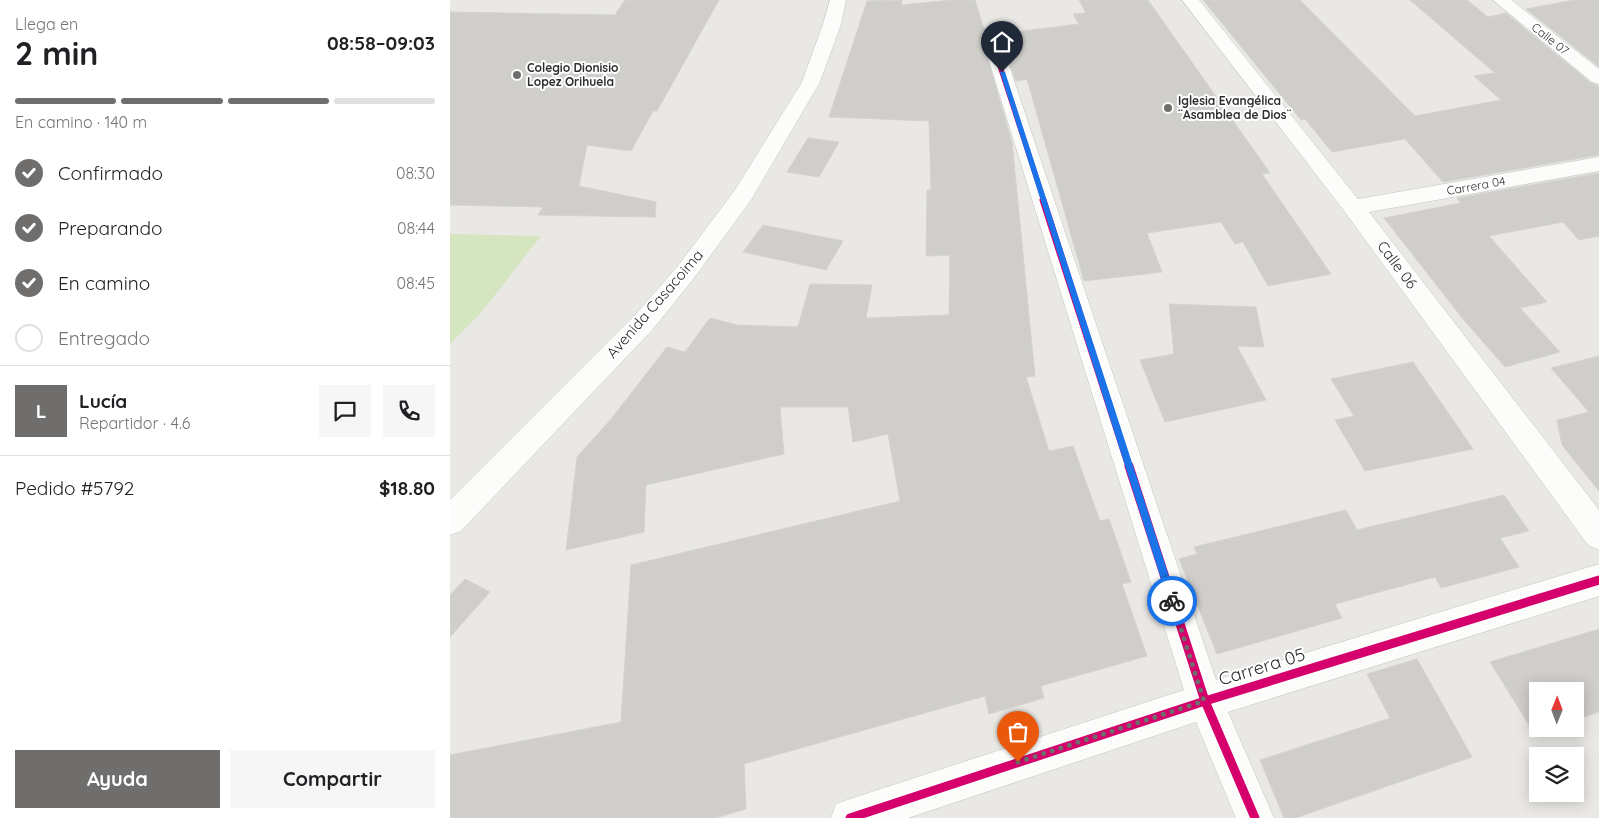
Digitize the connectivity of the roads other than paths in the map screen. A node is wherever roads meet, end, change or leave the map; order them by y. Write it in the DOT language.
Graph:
graph roads {
  1 [pos="838,0"];
  2 [pos="1190,0"];
  3 [pos="1501,0"];
  4 [pos="996,54"];
  5 [pos="1599,78"];
  6 [pos="1599,164"];
  7 [pos="1353,207"];
  8 [pos="450,521"];
  9 [pos="1599,535"];
  10 [pos="1599,580"];
  11 [pos="1204,701"];
  12 [pos="850,818"];
  13 [pos="1255,818"];
  1 -- 8 [label="street, Avenida Casacoima"];
  2 -- 7 [label="street, Calle 06"];
  3 -- 5 [label="street, Calle 07"];
  4 -- 11 [label="street"];
  6 -- 7 [label="street, Carrera 04"];
  7 -- 9 [label="street, Calle 06"];
  10 -- 11 [label="street, Carrera 05"];
  11 -- 12 [label="street, Carrera 05"];
  11 -- 13 [label="street"];
}
